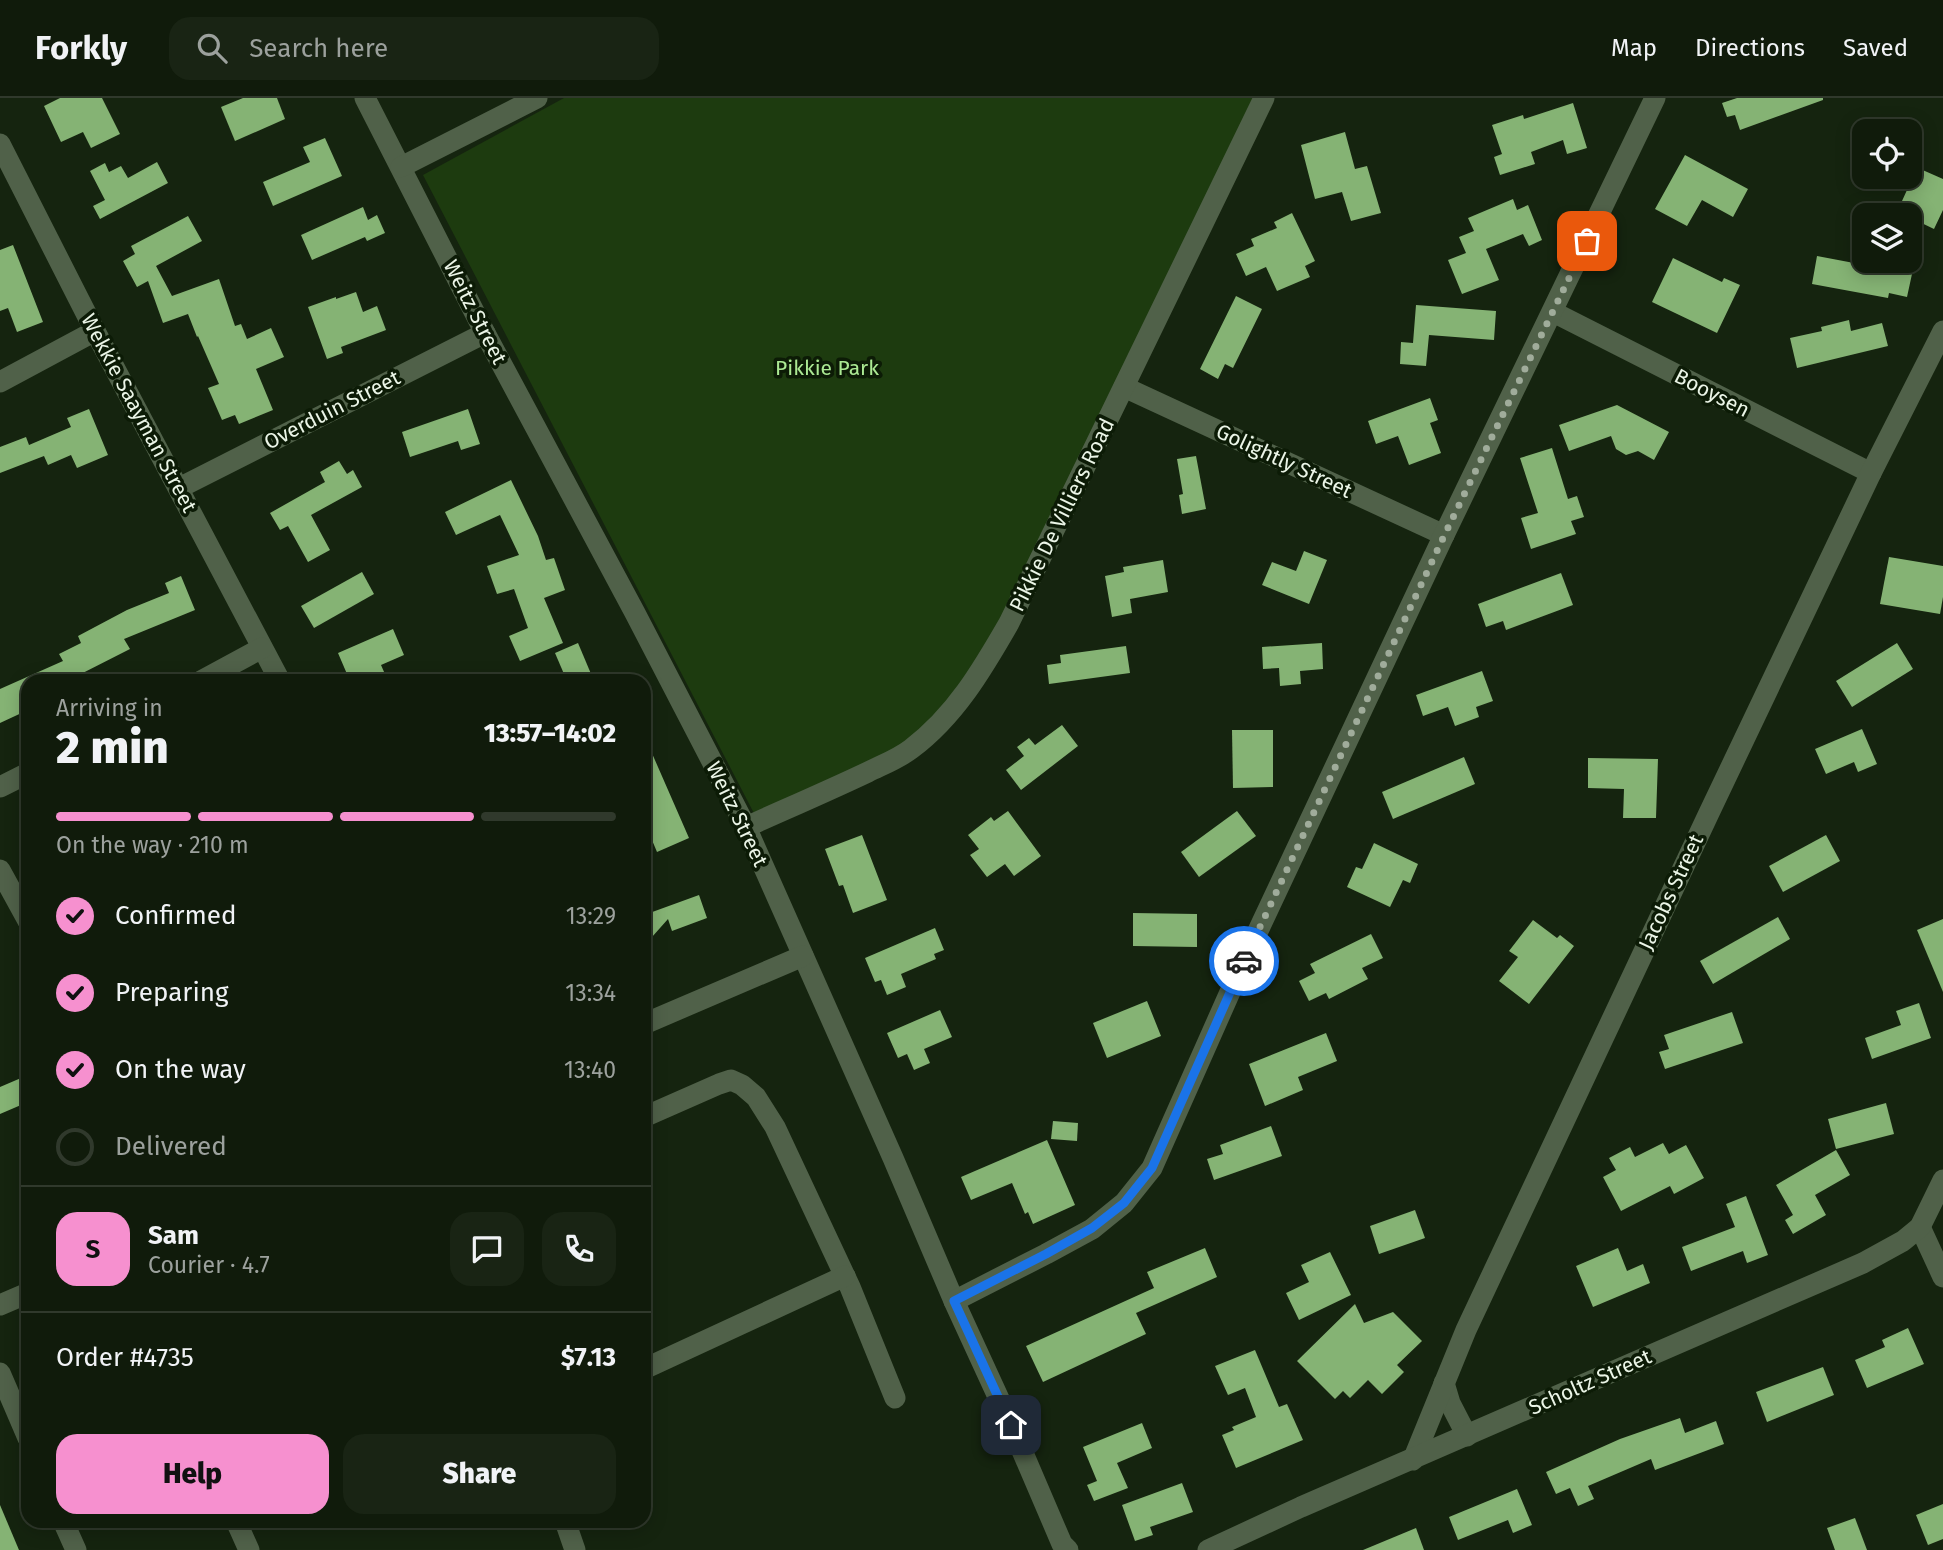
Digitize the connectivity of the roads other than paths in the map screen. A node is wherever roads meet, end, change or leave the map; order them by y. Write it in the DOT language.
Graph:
graph roads {
  1 [pos="365,98"];
  2 [pos="537,98"];
  3 [pos="1264,98"];
  4 [pos="1655,98"];
  5 [pos="0,144"];
  6 [pos="401,167"];
  7 [pos="1553,312"];
  8 [pos="95,331"];
  9 [pos="1943,331"];
  10 [pos="485,333"];
  11 [pos="0,382"];
  12 [pos="1124,387"];
  13 [pos="1871,473"];
  14 [pos="179,488"];
  15 [pos="1444,536"];
  16 [pos="262,648"];
  17 [pos="214,674"];
  18 [pos="276,674"];
  19 [pos="21,776"];
  20 [pos="0,787"];
  21 [pos="746,827"];
  22 [pos="0,870"];
  23 [pos="21,908"];
  24 [pos="803,956"];
  25 [pos="651,1021"];
  26 [pos="651,1114"];
  27 [pos="1943,1180"];
  28 [pos="1920,1227"];
  29 [pos="845,1276"];
  30 [pos="1943,1277"];
  31 [pos="21,1296"];
  32 [pos="954,1301"];
  33 [pos="0,1305"];
  34 [pos="651,1366"];
  35 [pos="0,1373"];
  36 [pos="1444,1383"];
  37 [pos="895,1398"];
  38 [pos="21,1422"];
  39 [pos="1468,1436"];
  40 [pos="1413,1460"];
  41 [pos="67,1528"];
  42 [pos="239,1528"];
  43 [pos="567,1528"];
  44 [pos="76,1550"];
  45 [pos="249,1550"];
  46 [pos="575,1550"];
  47 [pos="1068,1550"];
  48 [pos="1208,1550"];
  1 -- 6 [label="street, Weitz Street"];
  2 -- 6 [label="street"];
  3 -- 12 [label="street, Pikkie De Villiers Road"];
  4 -- 7 [label="street"];
  5 -- 8 [label="street, Wekkie Saayman Street"];
  6 -- 10 [label="street, Weitz Street"];
  7 -- 13 [label="street, Booysen"];
  7 -- 15 [label="street"];
  8 -- 11 [label="street"];
  8 -- 14 [label="street, Wekkie Saayman Street"];
  9 -- 13 [label="street, Jacobs Street"];
  10 -- 14 [label="street, Overduin Street"];
  10 -- 21 [label="street, Weitz Street"];
  12 -- 15 [label="street, Golightly Street"];
  12 -- 21 [label="street, Pikkie De Villiers Road"];
  13 -- 36 [label="street, Jacobs Street"];
  14 -- 16 [label="street, Wekkie Saayman Street"];
  15 -- 32 [label="street"];
  16 -- 17 [label="street"];
  16 -- 18 [label="street, Wekkie Saayman Street"];
  19 -- 20 [label="street"];
  21 -- 24 [label="street, Weitz Street"];
  22 -- 23 [label="street"];
  24 -- 25 [label="street"];
  24 -- 32 [label="street, Weitz Street"];
  26 -- 29 [label="street"];
  27 -- 28 [label="street, Scholtz Street"];
  28 -- 30 [label="street"];
  28 -- 39 [label="street, Scholtz Street"];
  29 -- 34 [label="street"];
  29 -- 37 [label="street"];
  31 -- 33 [label="street"];
  32 -- 47 [label="street, Weitz Street"];
  35 -- 38 [label="street"];
  36 -- 39 [label="street"];
  36 -- 40 [label="street, Jacobs Street"];
  39 -- 40 [label="street, Scholtz Street"];
  40 -- 48 [label="street, Scholtz Street"];
  41 -- 44 [label="street"];
  42 -- 45 [label="street"];
  43 -- 46 [label="street"];
}
